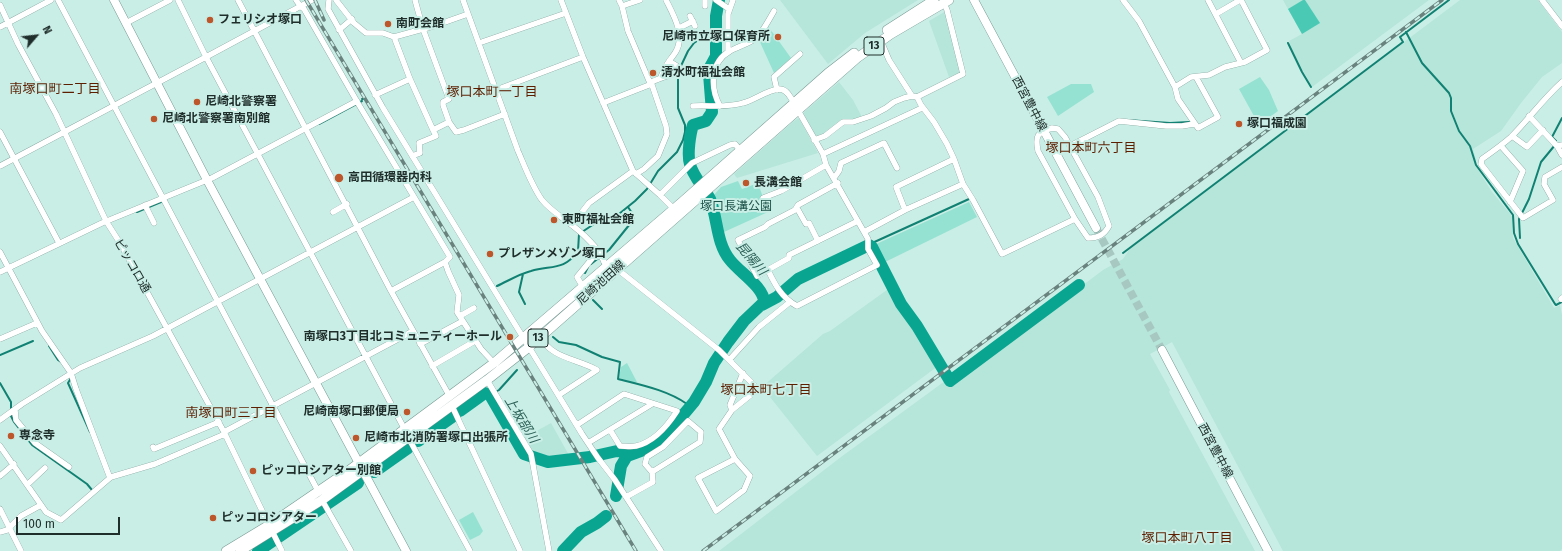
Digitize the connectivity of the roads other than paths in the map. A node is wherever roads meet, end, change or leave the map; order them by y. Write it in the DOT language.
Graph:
graph roads {
  1 [pos="51,0"];
  2 [pos="58,0"];
  3 [pos="114,0"];
  4 [pos="170,0"];
  5 [pos="178,0"];
  6 [pos="238,0"];
  7 [pos="296,0"];
  8 [pos="312,0"];
  9 [pos="329,0"];
  10 [pos="415,0"];
  11 [pos="463,0"];
  12 [pos="561,0"];
  13 [pos="619,0"];
  14 [pos="640,0"];
  15 [pos="666,0"];
  16 [pos="716,0"];
  17 [pos="733,0"];
  18 [pos="934,0"];
  19 [pos="974,0"];
  20 [pos="1123,0"];
  21 [pos="1208,0"];
  22 [pos="1240,0"];
  23 [pos="1542,0"];
  24 [pos="337,2"];
  25 [pos="947,2"];
  26 [pos="0,5"];
  27 [pos="622,6"];
  28 [pos="301,7"];
  29 [pos="328,9"];
  30 [pos="729,9"];
  31 [pos="774,11"];
  32 [pos="566,13"];
  33 [pos="468,14"];
  34 [pos="1216,14"];
  35 [pos="352,20"];
  36 [pos="693,21"];
  37 [pos="9,22"];
  38 [pos="126,23"];
  39 [pos="1562,26"];
  40 [pos="0,27"];
  41 [pos="679,28"];
  42 [pos="422,29"];
  43 [pos="339,30"];
  44 [pos="255,32"];
  45 [pos="394,37"];
  46 [pos="880,41"];
  47 [pos="479,43"];
  48 [pos="728,52"];
  49 [pos="800,54"];
  50 [pos="583,57"];
  51 [pos="206,58"];
  52 [pos="669,61"];
  53 [pos="1241,63"];
  54 [pos="711,71"];
  55 [pos="678,73"];
  56 [pos="661,77"];
  57 [pos="1196,77"];
  58 [pos="410,79"];
  59 [pos="651,82"];
  60 [pos="1562,82"];
  61 [pos="157,84"];
  62 [pos="1175,87"];
  63 [pos="496,90"];
  64 [pos="777,90"];
  65 [pos="375,95"];
  66 [pos="915,96"];
  67 [pos="358,103"];
  68 [pos="603,103"];
  69 [pos="114,106"];
  70 [pos="693,106"];
  71 [pos="715,106"];
  72 [pos="795,106"];
  73 [pos="922,108"];
  74 [pos="505,114"];
  75 [pos="1529,116"];
  76 [pos="449,122"];
  77 [pos="1193,123"];
  78 [pos="307,129"];
  79 [pos="434,130"];
  80 [pos="1044,130"];
  81 [pos="1543,130"];
  82 [pos="0,132"];
  83 [pos="64,132"];
  84 [pos="1512,136"];
  85 [pos="814,140"];
  86 [pos="1560,145"];
  87 [pos="1070,146"];
  88 [pos="1501,146"];
  89 [pos="740,150"];
  90 [pos="259,154"];
  91 [pos="823,154"];
  92 [pos="1562,155"];
  93 [pos="412,156"];
  94 [pos="14,159"];
  95 [pos="954,159"];
  96 [pos="826,165"];
  97 [pos="0,166"];
  98 [pos="1562,167"];
  99 [pos="897,168"];
  100 [pos="634,172"];
  101 [pos="208,180"];
  102 [pos="836,180"];
  103 [pos="963,184"];
  104 [pos="704,187"];
  105 [pos="660,195"];
  106 [pos="414,197"];
  107 [pos="163,198"];
  108 [pos="763,198"];
  109 [pos="1510,202"];
  110 [pos="347,204"];
  111 [pos="146,207"];
  112 [pos="797,208"];
  113 [pos="905,210"];
  114 [pos="333,212"];
  115 [pos="676,212"];
  116 [pos="1075,219"];
  117 [pos="858,221"];
  118 [pos="154,223"];
  119 [pos="108,224"];
  120 [pos="572,225"];
  121 [pos="359,227"];
  122 [pos="1096,228"];
  123 [pos="864,232"];
  124 [pos="818,241"];
  125 [pos="59,243"];
  126 [pos="0,252"];
  127 [pos="311,252"];
  128 [pos="600,254"];
  129 [pos="446,262"];
  130 [pos="607,266"];
  131 [pos="617,269"];
  132 [pos="768,270"];
  133 [pos="10,271"];
  134 [pos="0,272"];
  135 [pos="261,279"];
  136 [pos="583,287"];
  137 [pos="391,291"];
  138 [pos="218,302"];
  139 [pos="790,302"];
  140 [pos="474,308"];
  141 [pos="461,319"];
  142 [pos="37,323"];
  143 [pos="167,328"];
  144 [pos="413,331"];
  145 [pos="540,336"];
  146 [pos="524,338"];
  147 [pos="0,339"];
  148 [pos="476,340"];
  149 [pos="420,344"];
  150 [pos="529,347"];
  151 [pos="1162,350"];
  152 [pos="366,355"];
  153 [pos="730,359"];
  154 [pos="494,364"];
  155 [pos="432,366"];
  156 [pos="71,373"];
  157 [pos="743,373"];
  158 [pos="316,382"];
  159 [pos="489,383"];
  160 [pos="559,395"];
  161 [pos="451,402"];
  162 [pos="652,404"];
  163 [pos="273,405"];
  164 [pos="15,410"];
  165 [pos="732,410"];
  166 [pos="0,420"];
  167 [pos="219,422"];
  168 [pos="577,425"];
  169 [pos="610,430"];
  170 [pos="225,433"];
  171 [pos="407,433"];
  172 [pos="588,443"];
  173 [pos="0,446"];
  174 [pos="153,447"];
  175 [pos="735,459"];
  176 [pos="14,464"];
  177 [pos="361,467"];
  178 [pos="45,468"];
  179 [pos="69,468"];
  180 [pos="652,472"];
  181 [pos="0,476"];
  182 [pos="110,478"];
  183 [pos="28,484"];
  184 [pos="626,497"];
  185 [pos="323,501"];
  186 [pos="41,505"];
  187 [pos="0,509"];
  188 [pos="9,528"];
  189 [pos="0,532"];
  190 [pos="273,533"];
  191 [pos="21,551"];
  192 [pos="226,551"];
  193 [pos="240,551"];
  194 [pos="282,551"];
  195 [pos="351,551"];
  196 [pos="406,551"];
  197 [pos="470,551"];
  198 [pos="520,551"];
  199 [pos="549,551"];
  200 [pos="661,551"];
  201 [pos="1268,551"];
  1 -- 37 [label="street"];
  2 -- 69 [label="street"];
  3 -- 38 [label="main road"];
  4 -- 38 [label="street"];
  5 -- 51 [label="street"];
  6 -- 44 [label="street"];
  7 -- 28 [label="street"];
  8 -- 28 [label="street"];
  9 -- 29 [label="street"];
  10 -- 42 [label="street"];
  11 -- 33 [label="street"];
  12 -- 32 [label="street"];
  13 -- 27 [label="street"];
  14 -- 27 [label="street"];
  15 -- 41 [label="street"];
  16 -- 30 [label="street"];
  17 -- 30 [label="street"];
  18 -- 72 [label="main road, 尼崎池田線 / 13"];
  19 -- 80 [label="main road, 西宮豊中線"];
  20 -- 62 [label="street"];
  21 -- 34 [label="street"];
  22 -- 34 [label="street"];
  22 -- 53 [label="street"];
  23 -- 39 [label="street"];
  24 -- 29 [label="street"];
  24 -- 35 [label="street"];
  25 -- 46 [label="main road, 尼崎池田線 / 13"];
  25 -- 66 [label="street"];
  26 -- 37 [label="street, ピッコロ通"];
  27 -- 59 [label="street"];
  28 -- 44 [label="street"];
  28 -- 67 [label="street"];
  29 -- 43 [label="street"];
  30 -- 48 [label="street"];
  31 -- 48 [label="street"];
  32 -- 47 [label="street"];
  32 -- 50 [label="street"];
  33 -- 42 [label="street"];
  33 -- 47 [label="street"];
  34 -- 53 [label="street"];
  35 -- 43 [label="street"];
  35 -- 45 [label="street"];
  36 -- 41 [label="street"];
  37 -- 40 [label="street"];
  37 -- 83 [label="street, ピッコロ通"];
  38 -- 61 [label="main road"];
  41 -- 52 [label="street"];
  42 -- 45 [label="street"];
  42 -- 76 [label="street"];
  43 -- 65 [label="street"];
  44 -- 51 [label="street"];
  44 -- 78 [label="street"];
  45 -- 58 [label="street"];
  46 -- 66 [label="street"];
  46 -- 72 [label="main road, 尼崎池田線 / 13"];
  47 -- 63 [label="street"];
  48 -- 54 [label="street"];
  49 -- 64 [label="street"];
  50 -- 63 [label="street"];
  50 -- 68 [label="street"];
  51 -- 61 [label="street"];
  51 -- 90 [label="street"];
  52 -- 55 [label="street"];
  52 -- 56 [label="street"];
  53 -- 57 [label="street"];
  54 -- 55 [label="street"];
  54 -- 71 [label="street"];
  55 -- 56 [label="street"];
  56 -- 59 [label="street"];
  57 -- 62 [label="street"];
  57 -- 77 [label="street"];
  58 -- 65 [label="street"];
  58 -- 79 [label="street"];
  59 -- 68 [label="street"];
  59 -- 100 [label="street"];
  60 -- 75 [label="street"];
  61 -- 69 [label="street"];
  61 -- 101 [label="main road"];
  62 -- 77 [label="street"];
  63 -- 74 [label="street"];
  64 -- 71 [label="street"];
  64 -- 72 [label="street"];
  65 -- 93 [label="street"];
  66 -- 73 [label="street"];
  66 -- 85 [label="street"];
  67 -- 78 [label="street"];
  67 -- 106 [label="street"];
  68 -- 100 [label="street"];
  69 -- 83 [label="street"];
  69 -- 107 [label="street"];
  70 -- 71 [label="street"];
  72 -- 85 [label="street"];
  72 -- 89 [label="main road, 尼崎池田線 / 13"];
  72 -- 104 [label="main road, 尼崎池田線 / 13"];
  73 -- 91 [label="street"];
  73 -- 95 [label="street"];
  74 -- 76 [label="street"];
  74 -- 120 [label="street"];
  75 -- 81 [label="street"];
  75 -- 84 [label="street"];
  76 -- 79 [label="street"];
  77 -- 87 [label="street"];
  78 -- 90 [label="street"];
  78 -- 110 [label="street"];
  79 -- 93 [label="street"];
  80 -- 87 [label="street"];
  80 -- 116 [label="street"];
  80 -- 122 [label="main road, 西宮豊中線"];
  81 -- 84 [label="street"];
  81 -- 86 [label="street"];
  82 -- 94 [label="street"];
  83 -- 94 [label="street"];
  83 -- 119 [label="street, ピッコロ通"];
  84 -- 88 [label="street"];
  85 -- 91 [label="street"];
  86 -- 92 [label="street"];
  87 -- 116 [label="street"];
  88 -- 109 [label="street"];
  88 -- 109 [label="street"];
  89 -- 104 [label="main road, 尼崎池田線 / 13"];
  89 -- 105 [label="street"];
  90 -- 101 [label="street"];
  90 -- 127 [label="street"];
  91 -- 96 [label="street"];
  93 -- 146 [label="street"];
  94 -- 97 [label="street"];
  94 -- 125 [label="street"];
  95 -- 103 [label="street"];
  95 -- 113 [label="street"];
  96 -- 102 [label="street"];
  96 -- 108 [label="street"];
  98 -- 109 [label="street"];
  99 -- 102 [label="street"];
  100 -- 105 [label="street"];
  100 -- 120 [label="street"];
  101 -- 107 [label="street"];
  101 -- 135 [label="main road"];
  102 -- 112 [label="street"];
  102 -- 117 [label="street"];
  103 -- 113 [label="street"];
  103 -- 116 [label="street"];
  104 -- 115 [label="main road, 尼崎池田線 / 13"];
  105 -- 115 [label="street"];
  106 -- 121 [label="street"];
  106 -- 129 [label="street"];
  107 -- 111 [label="street"];
  107 -- 138 [label="street"];
  110 -- 114 [label="street"];
  110 -- 121 [label="street"];
  111 -- 118 [label="street"];
  111 -- 119 [label="street"];
  112 -- 124 [label="street"];
  112 -- 132 [label="street"];
  113 -- 123 [label="street"];
  115 -- 130 [label="main road, 尼崎池田線 / 13"];
  115 -- 131 [label="main road, 尼崎池田線 / 13"];
  117 -- 123 [label="street"];
  117 -- 124 [label="street"];
  119 -- 125 [label="street"];
  119 -- 143 [label="street, ピッコロ通"];
  120 -- 128 [label="street"];
  121 -- 127 [label="street"];
  121 -- 137 [label="street"];
  123 -- 139 [label="street"];
  124 -- 132 [label="street"];
  125 -- 133 [label="street"];
  126 -- 133 [label="street"];
  127 -- 135 [label="street"];
  127 -- 152 [label="street"];
  128 -- 130 [label="street"];
  128 -- 136 [label="street"];
  129 -- 137 [label="street"];
  129 -- 141 [label="street"];
  130 -- 131 [label="street"];
  130 -- 136 [label="main road, 尼崎池田線 / 13"];
  131 -- 145 [label="main road, 尼崎池田線 / 13"];
  131 -- 153 [label="street"];
  132 -- 139 [label="street"];
  133 -- 134 [label="street"];
  133 -- 142 [label="street"];
  135 -- 138 [label="street"];
  135 -- 158 [label="main road"];
  136 -- 146 [label="main road, 尼崎池田線 / 13"];
  137 -- 144 [label="street"];
  138 -- 143 [label="street"];
  138 -- 163 [label="street"];
  139 -- 153 [label="street"];
  140 -- 141 [label="street"];
  141 -- 148 [label="street"];
  141 -- 149 [label="street"];
  142 -- 147 [label="street"];
  142 -- 156 [label="street"];
  143 -- 156 [label="street"];
  143 -- 167 [label="street, ピッコロ通"];
  144 -- 149 [label="street"];
  144 -- 152 [label="street"];
  145 -- 150 [label="main road, 尼崎池田線 / 13"];
  145 -- 160 [label="street"];
  146 -- 150 [label="street"];
  146 -- 154 [label="main road, 尼崎池田線 / 13"];
  148 -- 154 [label="street"];
  148 -- 155 [label="street"];
  149 -- 155 [label="street"];
  150 -- 159 [label="main road, 尼崎池田線 / 13"];
  150 -- 160 [label="street"];
  151 -- 201 [label="main road, 西宮豊中線"];
  152 -- 158 [label="street"];
  152 -- 171 [label="street"];
  153 -- 157 [label="street"];
  154 -- 161 [label="main road, 尼崎池田線 / 13"];
  155 -- 161 [label="street"];
  156 -- 164 [label="street"];
  156 -- 182 [label="street"];
  157 -- 165 [label="street"];
  157 -- 165 [label="street"];
  158 -- 163 [label="street"];
  158 -- 177 [label="main road"];
  159 -- 161 [label="main road, 尼崎池田線 / 13"];
  159 -- 199 [label="street"];
  160 -- 168 [label="street"];
  161 -- 171 [label="main road, 尼崎池田線 / 13"];
  161 -- 198 [label="street"];
  162 -- 168 [label="street"];
  162 -- 169 [label="street"];
  162 -- 169 [label="street"];
  163 -- 170 [label="street"];
  163 -- 185 [label="street"];
  164 -- 166 [label="street"];
  164 -- 179 [label="street"];
  165 -- 175 [label="street"];
  167 -- 170 [label="street, ピッコロ通"];
  167 -- 174 [label="street"];
  168 -- 172 [label="street"];
  169 -- 172 [label="street"];
  170 -- 182 [label="street"];
  170 -- 190 [label="street, ピッコロ通"];
  171 -- 177 [label="main road, 尼崎池田線 / 13"];
  171 -- 197 [label="street"];
  172 -- 184 [label="street"];
  173 -- 176 [label="street"];
  175 -- 175 [label="street"];
  176 -- 181 [label="street"];
  176 -- 183 [label="street"];
  177 -- 185 [label="main road, 尼崎池田線 / 13"];
  177 -- 196 [label="main road"];
  178 -- 183 [label="street"];
  180 -- 180 [label="street"];
  180 -- 184 [label="street"];
  182 -- 186 [label="street"];
  183 -- 186 [label="street"];
  184 -- 200 [label="street"];
  185 -- 190 [label="main road, 尼崎池田線 / 13"];
  185 -- 195 [label="street"];
  186 -- 188 [label="street"];
  187 -- 188 [label="street"];
  188 -- 189 [label="street"];
  188 -- 191 [label="street"];
  190 -- 192 [label="main road, 尼崎池田線 / 13"];
  190 -- 193 [label="main road, 尼崎池田線 / 13"];
  190 -- 194 [label="street, ピッコロ通"];
}
